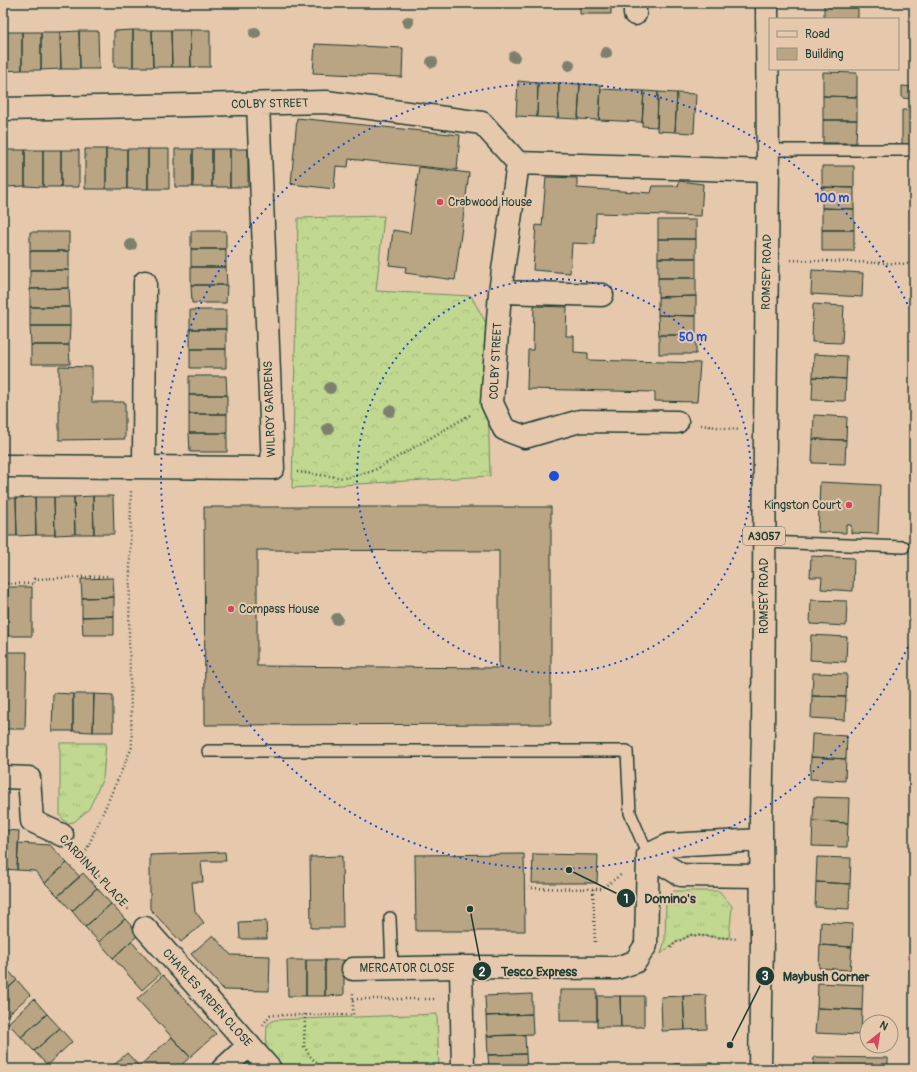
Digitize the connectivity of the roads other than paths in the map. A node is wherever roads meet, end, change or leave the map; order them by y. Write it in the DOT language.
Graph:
graph roads {
  1 [pos="767,3"];
  2 [pos="258,104"];
  3 [pos="3,109"];
  4 [pos="914,150"];
  5 [pos="768,160"];
  6 [pos="518,163"];
  7 [pos="145,282"];
  8 [pos="500,292"];
  9 [pos="602,295"];
  10 [pos="677,422"];
  11 [pos="3,466"];
  12 [pos="138,467"];
  13 [pos="764,542"];
  14 [pos="904,547"];
  15 [pos="208,752"];
  16 [pos="3,777"];
  17 [pos="62,835"];
  18 [pos="761,840"];
  19 [pos="648,855"];
  20 [pos="760,876"];
  21 [pos="390,918"];
  22 [pos="145,928"];
  23 [pos="353,968"];
  24 [pos="392,968"];
  25 [pos="462,968"];
  26 [pos="249,1045"];
  27 [pos="222,1069"];
  28 [pos="270,1069"];
  29 [pos="463,1069"];
  30 [pos="760,1069"];
  1 -- 5 [label="street, ROMSEY ROAD / A3057"];
  2 -- 3 [label="street, COLBY STREET"];
  2 -- 6 [label="street, COLBY STREET"];
  2 -- 12 [label="street, WILROY GARDENS"];
  4 -- 5 [label="lane"];
  5 -- 6 [label="street"];
  5 -- 13 [label="street, ROMSEY ROAD / A3057"];
  6 -- 8 [label="street, COLBY STREET"];
  7 -- 12 [label="street"];
  8 -- 9 [label="street"];
  8 -- 10 [label="street, COLBY STREET"];
  11 -- 12 [label="street, WILROY GARDENS"];
  13 -- 14 [label="lane"];
  13 -- 18 [label="street, ROMSEY ROAD / A3057"];
  15 -- 19 [label="lane"];
  16 -- 17 [label="street, CARDINAL PLACE"];
  18 -- 19 [label="street"];
  18 -- 20 [label="street, ROMSEY ROAD / A3057"];
  19 -- 20 [label="street"];
  19 -- 25 [label="street, MERCATOR CLOSE"];
  20 -- 30 [label="street, ROMSEY ROAD / A3057"];
  21 -- 24 [label="lane"];
  22 -- 26 [label="street, CHARLES ARDEN CLOSE"];
  23 -- 24 [label="street, MERCATOR CLOSE"];
  24 -- 25 [label="street, MERCATOR CLOSE"];
  25 -- 29 [label="street, MERCATOR CLOSE"];
  26 -- 27 [label="street"];
  26 -- 28 [label="street, CHARLES ARDEN CLOSE"];
}
